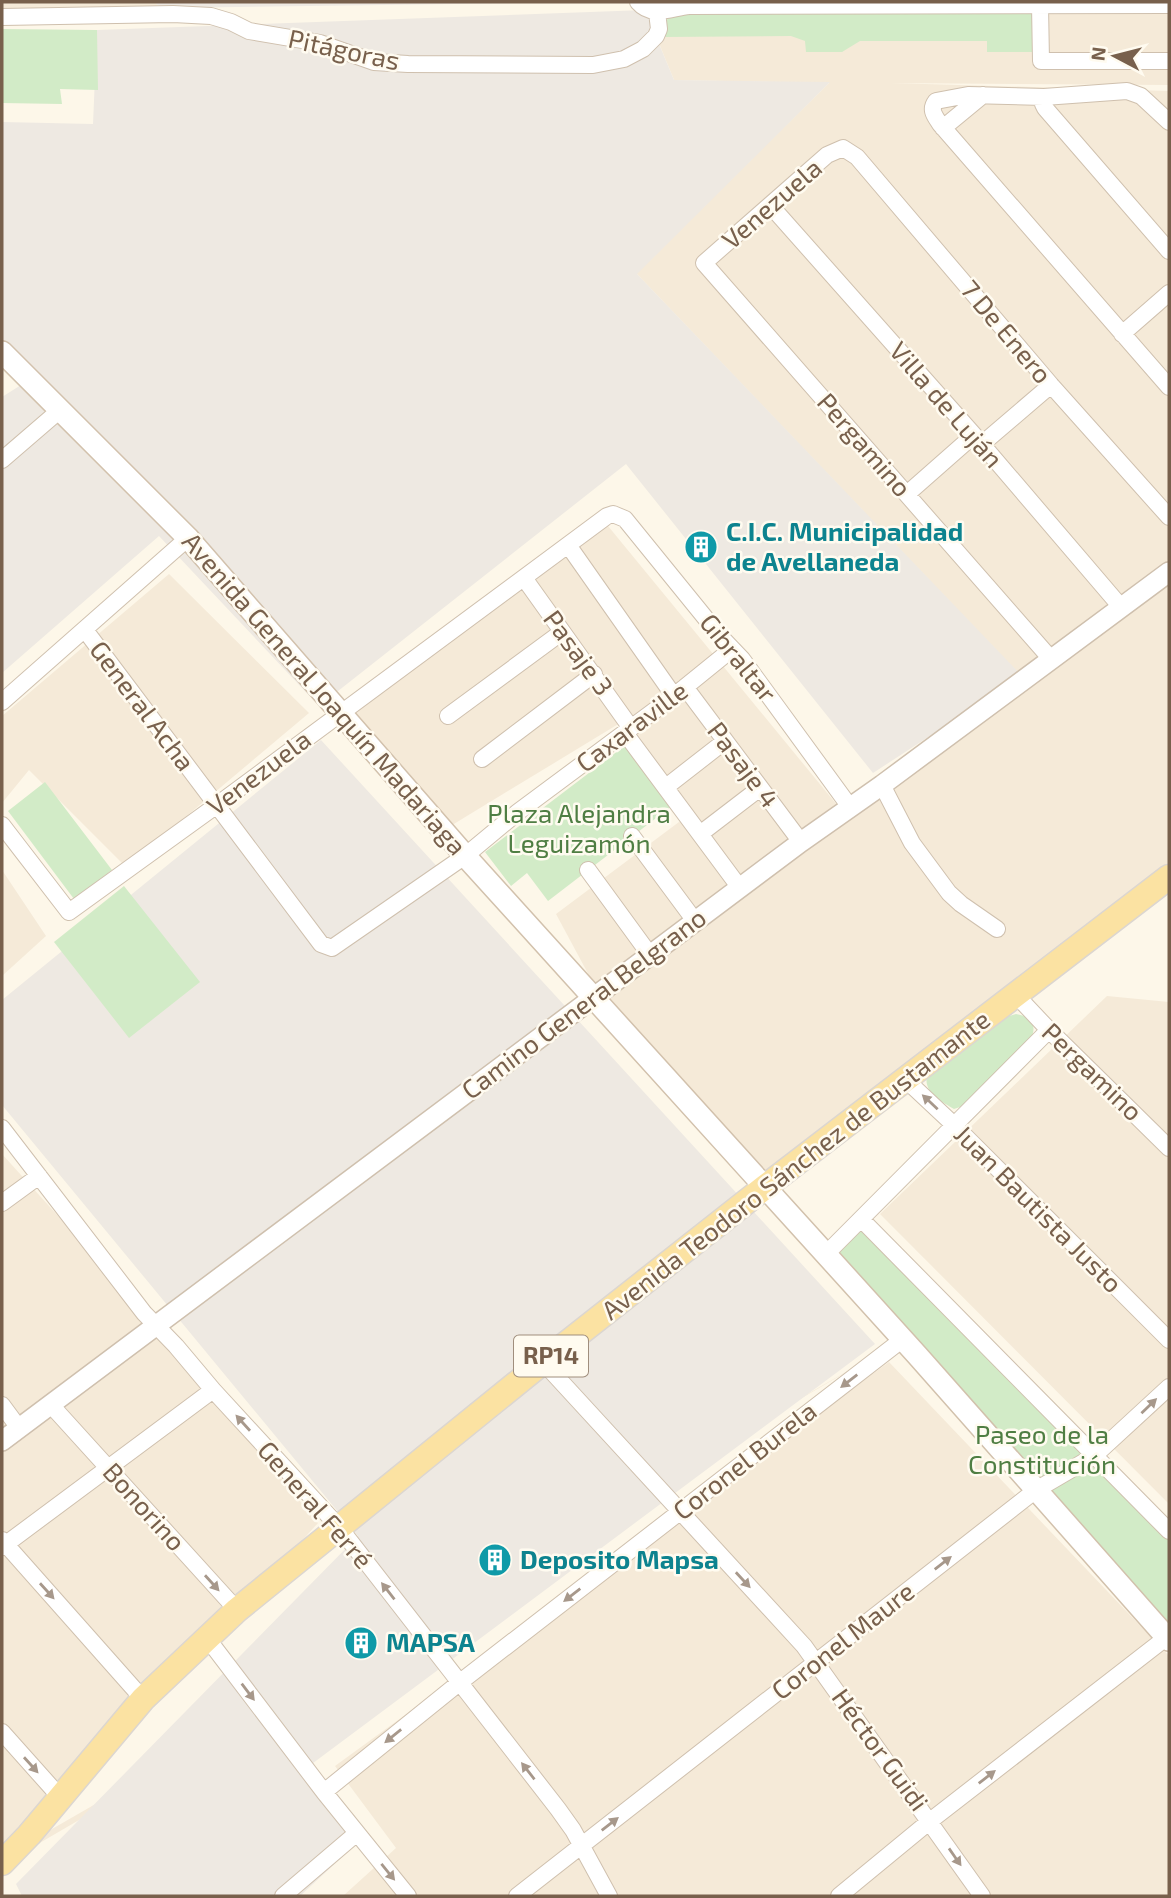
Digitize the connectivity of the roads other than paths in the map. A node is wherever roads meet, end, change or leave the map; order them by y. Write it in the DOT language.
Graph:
graph roads {
  1 [pos="638,2"];
  2 [pos="920,3"];
  3 [pos="1102,3"];
  4 [pos="709,4"];
  5 [pos="1040,5"];
  6 [pos="1169,5"];
  7 [pos="667,7"];
  8 [pos="169,8"];
  9 [pos="2,17"];
  10 [pos="1169,61"];
  11 [pos="983,95"];
  12 [pos="1044,97"];
  13 [pos="1169,122"];
  14 [pos="943,128"];
  15 [pos="843,148"];
  16 [pos="770,205"];
  17 [pos="1169,251"];
  18 [pos="704,263"];
  19 [pos="1169,293"];
  20 [pos="1122,334"];
  21 [pos="2,352"];
  22 [pos="1051,385"];
  23 [pos="1169,387"];
  24 [pos="60,410"];
  25 [pos="978,440"];
  26 [pos="2,460"];
  27 [pos="907,494"];
  28 [pos="619,515"];
  29 [pos="1169,517"];
  30 [pos="188,538"];
  31 [pos="568,545"];
  32 [pos="1169,572"];
  33 [pos="523,578"];
  34 [pos="1121,607"];
  35 [pos="85,630"];
  36 [pos="562,632"];
  37 [pos="732,649"];
  38 [pos="1051,659"];
  39 [pos="594,674"];
  40 [pos="680,691"];
  41 [pos="2,702"];
  42 [pos="341,712"];
  43 [pos="448,716"];
  44 [pos="628,730"];
  45 [pos="725,741"];
  46 [pos="482,759"];
  47 [pos="882,785"];
  48 [pos="666,787"];
  49 [pos="760,788"];
  50 [pos="217,805"];
  51 [pos="850,807"];
  52 [pos="2,825"];
  53 [pos="700,834"];
  54 [pos="632,836"];
  55 [pos="801,842"];
  56 [pos="465,856"];
  57 [pos="588,870"];
  58 [pos="1169,877"];
  59 [pos="740,888"];
  60 [pos="695,921"];
  61 [pos="997,929"];
  62 [pos="326,948"];
  63 [pos="650,955"];
  64 [pos="1016,995"];
  65 [pos="592,998"];
  66 [pos="1049,1030"];
  67 [pos="905,1079"];
  68 [pos="953,1124"];
  69 [pos="2,1128"];
  70 [pos="1166,1141"];
  71 [pos="39,1176"];
  72 [pos="765,1186"];
  73 [pos="2,1203"];
  74 [pos="861,1219"];
  75 [pos="826,1254"];
  76 [pos="156,1325"];
  77 [pos="903,1339"];
  78 [pos="1169,1340"];
  79 [pos="543,1362"];
  80 [pos="1169,1387"];
  81 [pos="213,1390"];
  82 [pos="2,1405"];
  83 [pos="51,1405"];
  84 [pos="19,1428"];
  85 [pos="2,1440"];
  86 [pos="1094,1456"];
  87 [pos="108,1467"];
  88 [pos="1036,1490"];
  89 [pos="680,1512"];
  90 [pos="339,1527"];
  91 [pos="1169,1531"];
  92 [pos="3,1544"];
  93 [pos="237,1610"];
  94 [pos="207,1638"];
  95 [pos="1168,1638"];
  96 [pos="816,1662"];
  97 [pos="459,1683"];
  98 [pos="143,1699"];
  99 [pos="2,1732"];
  100 [pos="324,1792"];
  101 [pos="60,1797"];
  102 [pos="930,1821"];
  103 [pos="357,1833"];
  104 [pos="582,1846"];
  105 [pos="2,1863"];
  106 [pos="283,1896"];
  107 [pos="408,1896"];
  108 [pos="517,1896"];
  109 [pos="608,1896"];
  110 [pos="839,1896"];
  111 [pos="982,1896"];
  1 -- 7 [label="street"];
  2 -- 4 [label="street"];
  2 -- 5 [label="street"];
  3 -- 5 [label="street"];
  3 -- 6 [label="street"];
  4 -- 7 [label="street"];
  5 -- 10 [label="street"];
  7 -- 8 [label="street, Pitágoras"];
  8 -- 9 [label="street, Pitágoras"];
  11 -- 12 [label="street"];
  11 -- 14 [label="street"];
  11 -- 14 [label="street"];
  12 -- 13 [label="street"];
  12 -- 17 [label="street"];
  14 -- 20 [label="street"];
  15 -- 16 [label="street, Venezuela"];
  15 -- 22 [label="street, 7 De Enero"];
  16 -- 18 [label="street, Venezuela"];
  16 -- 25 [label="street, Villa de Luján"];
  18 -- 27 [label="street, Pergamino"];
  19 -- 20 [label="street"];
  20 -- 23 [label="street"];
  21 -- 24 [label="main road, Avenida General Joaquín Madariaga"];
  22 -- 25 [label="street"];
  22 -- 29 [label="street, 7 De Enero"];
  24 -- 26 [label="street"];
  24 -- 30 [label="main road, Avenida General Joaquín Madariaga"];
  25 -- 27 [label="street"];
  25 -- 34 [label="street, Villa de Luján"];
  27 -- 38 [label="street, Pergamino"];
  28 -- 31 [label="street, Venezuela"];
  28 -- 37 [label="street, Gibraltar"];
  30 -- 35 [label="street"];
  30 -- 42 [label="main road, Avenida General Joaquín Madariaga"];
  31 -- 33 [label="street, Venezuela"];
  31 -- 40 [label="street, Pasaje 4"];
  32 -- 34 [label="street, Camino General Belgrano"];
  33 -- 36 [label="street, Pasaje 3"];
  33 -- 42 [label="street, Venezuela"];
  34 -- 38 [label="street, Camino General Belgrano"];
  35 -- 41 [label="street"];
  35 -- 50 [label="street, General Acha"];
  36 -- 39 [label="street, Pasaje 3"];
  36 -- 43 [label="street"];
  37 -- 40 [label="street, Caxaraville"];
  37 -- 51 [label="street, Gibraltar"];
  38 -- 47 [label="street, Camino General Belgrano"];
  39 -- 44 [label="street, Pasaje 3"];
  39 -- 46 [label="street"];
  40 -- 44 [label="street, Caxaraville"];
  40 -- 45 [label="street, Pasaje 4"];
  42 -- 50 [label="street, Venezuela"];
  42 -- 56 [label="main road, Avenida General Joaquín Madariaga"];
  44 -- 48 [label="street, Pasaje 3"];
  44 -- 56 [label="street, Caxaraville"];
  45 -- 48 [label="street"];
  45 -- 49 [label="street, Pasaje 4"];
  47 -- 51 [label="street, Camino General Belgrano"];
  47 -- 61 [label="street"];
  48 -- 53 [label="street, Pasaje 3"];
  49 -- 53 [label="street"];
  49 -- 55 [label="street, Pasaje 4"];
  50 -- 52 [label="street, Venezuela"];
  50 -- 62 [label="street, General Acha"];
  51 -- 55 [label="street, Camino General Belgrano"];
  53 -- 59 [label="street, Pasaje 3"];
  54 -- 60 [label="street"];
  55 -- 59 [label="street, Camino General Belgrano"];
  56 -- 62 [label="street, Caxaraville"];
  56 -- 65 [label="main road, Avenida General Joaquín Madariaga"];
  57 -- 63 [label="street"];
  58 -- 64 [label="main road, Avenida Teodoro Sánchez de Bustamante / RP14"];
  59 -- 60 [label="street, Camino General Belgrano"];
  60 -- 63 [label="street, Camino General Belgrano"];
  63 -- 65 [label="street, Camino General Belgrano"];
  64 -- 66 [label="street, Pergamino"];
  64 -- 67 [label="main road, Avenida Teodoro Sánchez de Bustamante / RP14"];
  65 -- 72 [label="main road, Avenida General Joaquín Madariaga"];
  65 -- 76 [label="street, Camino General Belgrano"];
  66 -- 68 [label="street"];
  66 -- 70 [label="street, Pergamino"];
  68 -- 67 [label="street, Juan Bautista Justo, one-way"];
  67 -- 72 [label="main road, Avenida Teodoro Sánchez de Bustamante / RP14"];
  68 -- 74 [label="street"];
  68 -- 78 [label="street, Juan Bautista Justo"];
  69 -- 71 [label="street, General Ferré"];
  71 -- 73 [label="street"];
  71 -- 76 [label="street, General Ferré"];
  72 -- 75 [label="main road, Avenida General Joaquín Madariaga"];
  72 -- 79 [label="main road, Avenida Teodoro Sánchez de Bustamante / RP14"];
  74 -- 75 [label="street"];
  74 -- 86 [label="street"];
  75 -- 77 [label="main road, Avenida General Joaquín Madariaga"];
  76 -- 81 [label="street, General Ferré"];
  76 -- 83 [label="street, Camino General Belgrano"];
  77 -- 88 [label="main road, Avenida General Joaquín Madariaga"];
  77 -- 89 [label="street, Coronel Burela, one-way"];
  79 -- 89 [label="street, Héctor Guidi"];
  79 -- 90 [label="main road, Avenida Teodoro Sánchez de Bustamante / RP14"];
  86 -- 80 [label="street, Coronel Maure, one-way"];
  81 -- 87 [label="street"];
  90 -- 81 [label="street, General Ferré, one-way"];
  82 -- 84 [label="street"];
  83 -- 84 [label="street, Camino General Belgrano"];
  83 -- 87 [label="street, Bonorino"];
  84 -- 85 [label="street, Camino General Belgrano"];
  86 -- 88 [label="street, Coronel Maure"];
  86 -- 91 [label="street"];
  87 -- 92 [label="street"];
  87 -- 93 [label="street, Bonorino, one-way"];
  88 -- 95 [label="main road, Avenida General Joaquín Madariaga"];
  96 -- 88 [label="street, Coronel Maure, one-way"];
  89 -- 96 [label="street, Héctor Guidi, one-way"];
  89 -- 97 [label="street, Coronel Burela, one-way"];
  90 -- 93 [label="main road, Avenida Teodoro Sánchez de Bustamante / RP14"];
  97 -- 90 [label="street, General Ferré, one-way"];
  92 -- 98 [label="street, one-way"];
  93 -- 94 [label="main road, Avenida Teodoro Sánchez de Bustamante / RP14"];
  94 -- 98 [label="main road, Avenida Teodoro Sánchez de Bustamante / RP14"];
  94 -- 100 [label="street, one-way"];
  102 -- 95 [label="street, one-way"];
  96 -- 102 [label="street, Héctor Guidi"];
  104 -- 96 [label="street, Coronel Maure, one-way"];
  97 -- 100 [label="street, Coronel Burela, one-way"];
  104 -- 97 [label="street, General Ferré, one-way"];
  98 -- 101 [label="main road, Avenida Teodoro Sánchez de Bustamante / RP14"];
  99 -- 101 [label="street, one-way"];
  100 -- 103 [label="street"];
  101 -- 105 [label="main road, Avenida Teodoro Sánchez de Bustamante / RP14"];
  102 -- 110 [label="street"];
  102 -- 111 [label="street, Héctor Guidi, one-way"];
  103 -- 106 [label="street"];
  103 -- 107 [label="street, one-way"];
  104 -- 108 [label="street, Coronel Maure"];
  104 -- 109 [label="street, General Ferré"];
}
